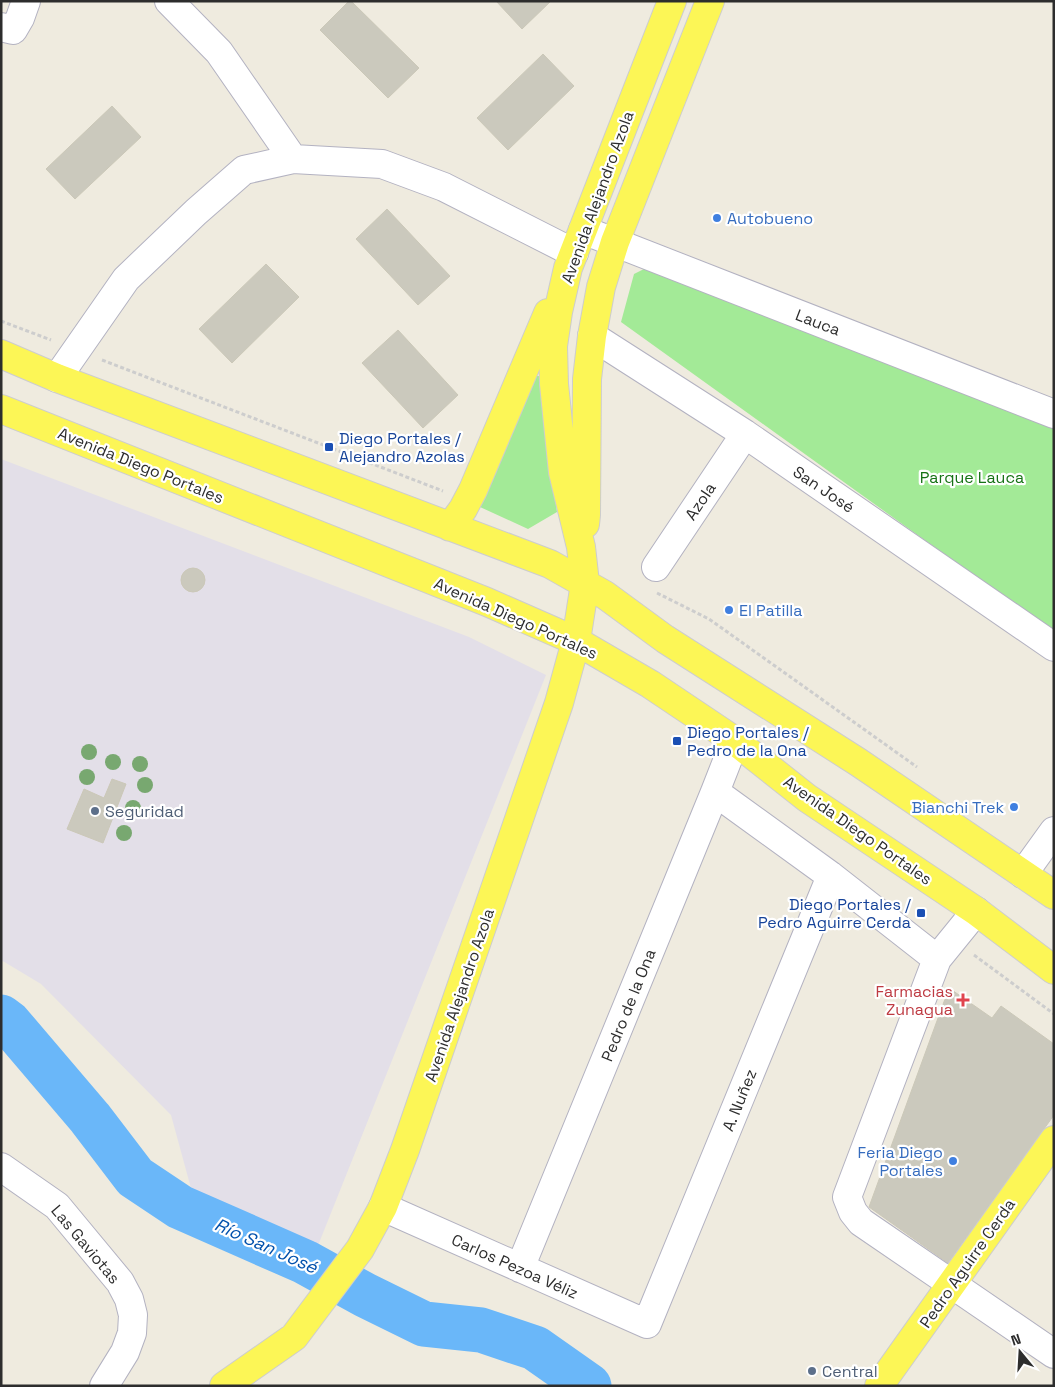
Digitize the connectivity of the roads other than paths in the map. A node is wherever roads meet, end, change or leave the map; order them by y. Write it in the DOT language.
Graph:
graph roads {
  1 [pos="26,1"];
  2 [pos="169,1"];
  3 [pos="672,1"];
  4 [pos="710,1"];
  5 [pos="7,29"];
  6 [pos="293,159"];
  7 [pos="615,242"];
  8 [pos="575,250"];
  9 [pos="592,336"];
  10 [pos="1,354"];
  11 [pos="58,378"];
  12 [pos="1,409"];
  13 [pos="1054,414"];
  14 [pos="745,434"];
  15 [pos="450,527"];
  16 [pos="581,547"];
  17 [pos="656,567"];
  18 [pos="585,584"];
  19 [pos="576,641"];
  20 [pos="1054,647"];
  21 [pos="735,741"];
  22 [pos="715,792"];
  23 [pos="1054,831"];
  24 [pos="1023,874"];
  25 [pos="831,876"];
  26 [pos="1054,894"];
  27 [pos="976,911"];
  28 [pos="937,959"];
  29 [pos="1054,970"];
  30 [pos="1054,1140"];
  31 [pos="4,1174"];
  32 [pos="383,1207"];
  33 [pos="520,1268"];
  34 [pos="952,1284"];
  35 [pos="647,1324"];
  36 [pos="1054,1354"];
  37 [pos="104,1386"];
  38 [pos="224,1386"];
  39 [pos="879,1386"];
  1 -- 5 [label="street"];
  2 -- 6 [label="street"];
  3 -- 8 [label="main road, Avenida Alejandro Azola"];
  4 -- 7 [label="main road, Avenida Alejandro Azola"];
  6 -- 8 [label="street, Lauca"];
  6 -- 11 [label="street, Lauca"];
  7 -- 8 [label="street, Lauca"];
  7 -- 9 [label="main road, Avenida Alejandro Azola"];
  7 -- 13 [label="street, Lauca"];
  8 -- 15 [label="main road"];
  8 -- 16 [label="main road, Avenida Alejandro Azola"];
  9 -- 14 [label="street, San José"];
  9 -- 16 [label="main road, Avenida Alejandro Azola"];
  10 -- 11 [label="main road"];
  11 -- 15 [label="main road"];
  12 -- 19 [label="main road, Avenida Diego Portales"];
  14 -- 17 [label="street, Azola"];
  14 -- 20 [label="street, San José"];
  15 -- 18 [label="main road"];
  16 -- 18 [label="main road, Avenida Alejandro Azola"];
  18 -- 19 [label="main road, Avenida Alejandro Azola"];
  18 -- 24 [label="main road"];
  19 -- 21 [label="main road, Avenida Diego Portales"];
  19 -- 32 [label="main road, Avenida Alejandro Azola"];
  21 -- 22 [label="street, Pedro de la Ona"];
  21 -- 27 [label="main road, Avenida Diego Portales"];
  22 -- 25 [label="street"];
  22 -- 33 [label="street, Pedro de la Ona"];
  23 -- 24 [label="street"];
  24 -- 26 [label="main road"];
  25 -- 28 [label="street"];
  25 -- 35 [label="street, A. Nuñez"];
  27 -- 28 [label="street"];
  27 -- 29 [label="main road, Avenida Diego Portales"];
  28 -- 34 [label="street"];
  30 -- 34 [label="main road, Pedro Aguirre Cerda"];
  31 -- 37 [label="street, Las Gaviotas"];
  32 -- 33 [label="street, Carlos Pezoa Véliz"];
  32 -- 38 [label="main road, Avenida Alejandro Azola"];
  33 -- 35 [label="street, Carlos Pezoa Véliz"];
  34 -- 36 [label="street"];
  34 -- 39 [label="main road, Pedro Aguirre Cerda"];
}
